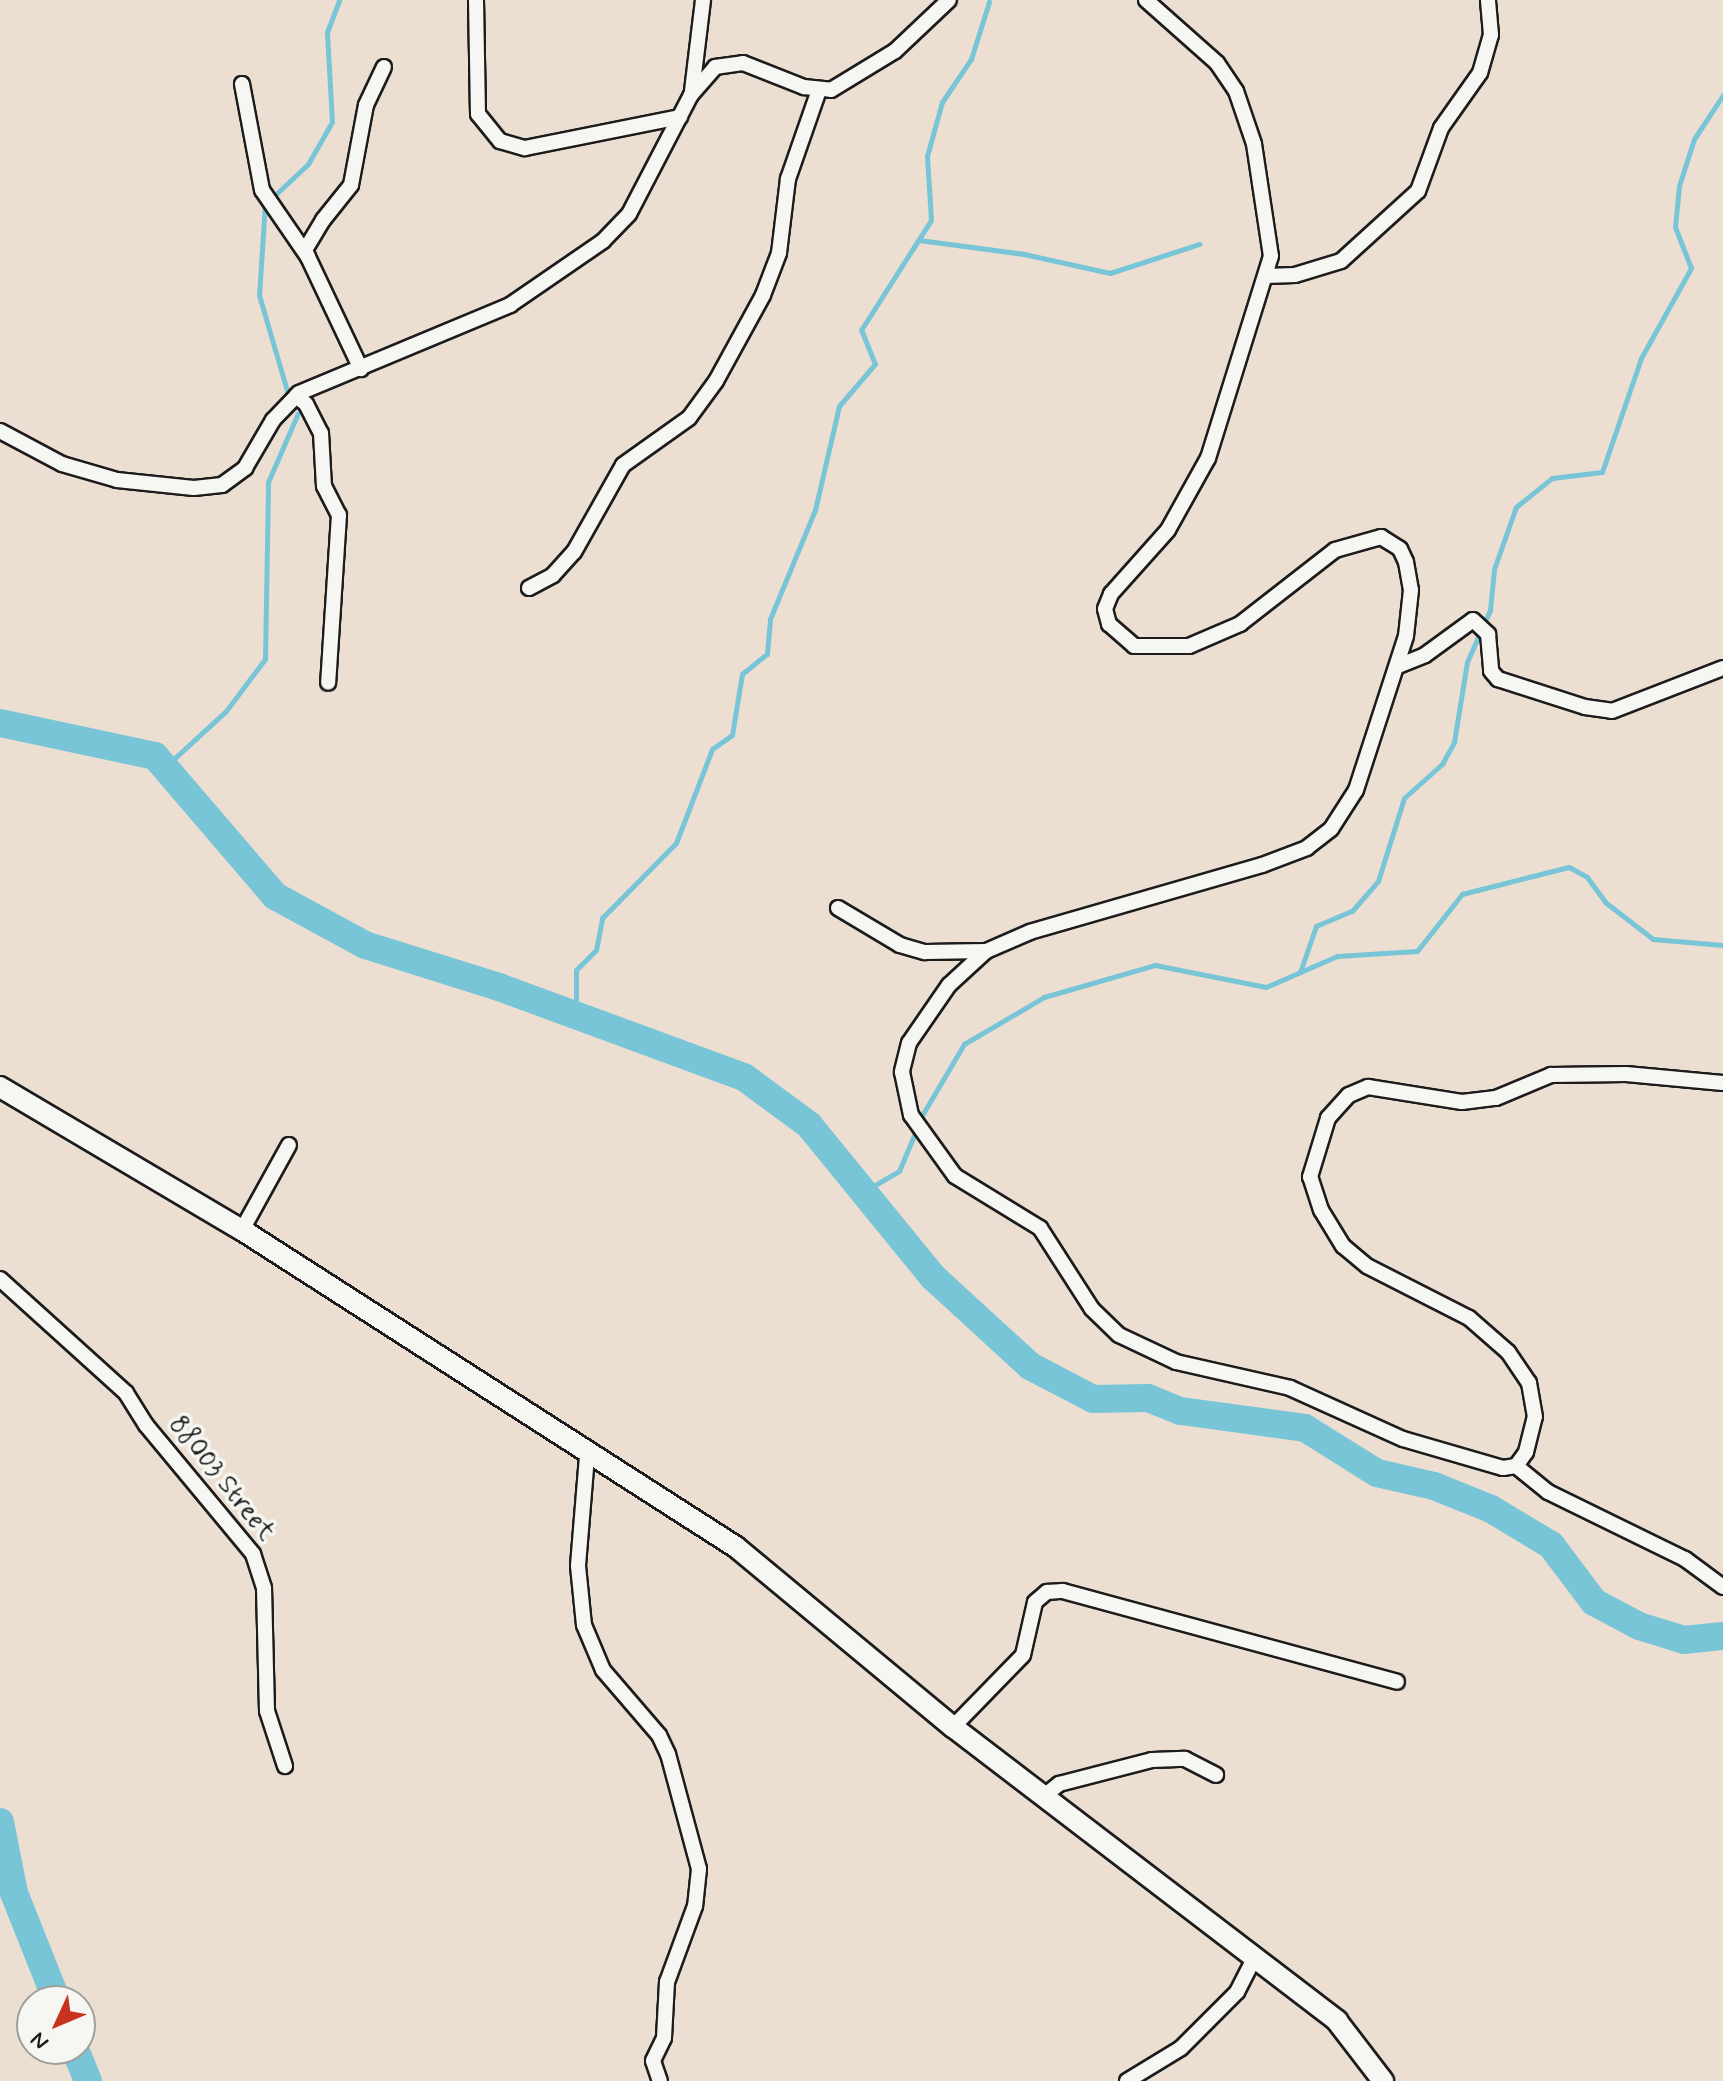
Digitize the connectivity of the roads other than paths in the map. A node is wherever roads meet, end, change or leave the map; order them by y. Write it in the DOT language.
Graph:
graph roads {
  1 [pos="476,0"];
  2 [pos="703,0"];
  3 [pos="949,0"];
  4 [pos="1488,0"];
  5 [pos="1149,1"];
  6 [pos="384,67"];
  7 [pos="242,84"];
  8 [pos="819,90"];
  9 [pos="691,95"];
  10 [pos="680,117"];
  11 [pos="308,257"];
  12 [pos="1266,276"];
  13 [pos="361,369"];
  14 [pos="296,396"];
  15 [pos="0,431"];
  16 [pos="529,588"];
  17 [pos="1398,666"];
  18 [pos="1723,668"];
  19 [pos="328,683"];
  20 [pos="838,908"];
  21 [pos="986,951"];
  22 [pos="1723,1083"];
  23 [pos="0,1087"];
  24 [pos="289,1145"];
  25 [pos="242,1230"];
  26 [pos="0,1279"];
  27 [pos="587,1456"];
  28 [pos="1516,1466"];
  29 [pos="1723,1587"];
  30 [pos="1397,1682"];
  31 [pos="953,1727"];
  32 [pos="285,1766"];
  33 [pos="1216,1775"];
  34 [pos="1043,1797"];
  35 [pos="1254,1959"];
  36 [pos="660,2081"];
  37 [pos="1127,2081"];
  38 [pos="1383,2081"];
  1 -- 10 [label="street"];
  2 -- 9 [label="street"];
  3 -- 8 [label="street"];
  4 -- 12 [label="street"];
  5 -- 12 [label="street"];
  6 -- 11 [label="street"];
  7 -- 11 [label="street"];
  8 -- 9 [label="street"];
  8 -- 16 [label="street"];
  9 -- 10 [label="street"];
  10 -- 13 [label="street"];
  11 -- 13 [label="street"];
  12 -- 17 [label="street"];
  13 -- 14 [label="street"];
  14 -- 15 [label="street"];
  14 -- 19 [label="street"];
  17 -- 18 [label="street"];
  17 -- 21 [label="street"];
  20 -- 21 [label="street"];
  21 -- 28 [label="street"];
  22 -- 28 [label="street"];
  23 -- 25 [label="street"];
  24 -- 25 [label="street"];
  25 -- 27 [label="street"];
  26 -- 32 [label="street, 88003 Street"];
  27 -- 31 [label="street"];
  27 -- 36 [label="street"];
  28 -- 29 [label="street"];
  30 -- 31 [label="street"];
  31 -- 34 [label="street"];
  33 -- 34 [label="street"];
  34 -- 35 [label="street"];
  35 -- 37 [label="street"];
  35 -- 38 [label="street"];
}
